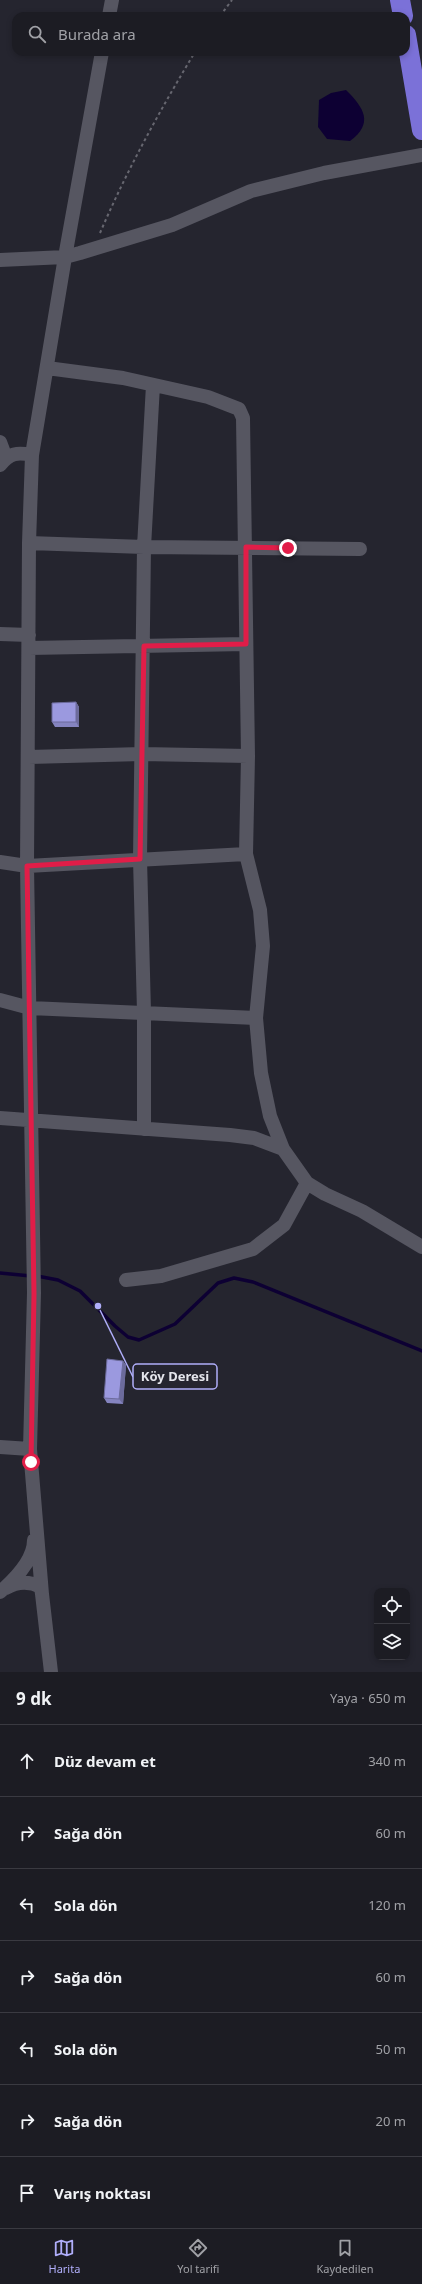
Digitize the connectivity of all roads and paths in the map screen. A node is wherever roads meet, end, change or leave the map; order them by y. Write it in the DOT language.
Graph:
graph roads {
  1 [pos="112,0"];
  2 [pos="232,0"];
  3 [pos="400,0"];
  4 [pos="110,12"];
  5 [pos="223,12"];
  6 [pos="402,12"];
  7 [pos="101,56"];
  8 [pos="193,56"];
  9 [pos="410,56"];
  10 [pos="422,130"];
  11 [pos="422,154"];
  12 [pos="98,238"];
  13 [pos="65,256"];
  14 [pos="0,260"];
  15 [pos="47,368"];
  16 [pos="154,386"];
  17 [pos="0,442"];
  18 [pos="32,455"];
  19 [pos="3,461"];
  20 [pos="29,543"];
  21 [pos="144,547"];
  22 [pos="246,547"];
  23 [pos="360,548"];
  24 [pos="0,634"];
  25 [pos="29,642"];
  26 [pos="246,644"];
  27 [pos="144,646"];
  28 [pos="142,754"];
  29 [pos="248,756"];
  30 [pos="28,757"];
  31 [pos="246,854"];
  32 [pos="140,859"];
  33 [pos="0,862"];
  34 [pos="27,866"];
  35 [pos="0,1000"];
  36 [pos="30,1008"];
  37 [pos="144,1012"];
  38 [pos="256,1018"];
  39 [pos="0,1118"];
  40 [pos="32,1121"];
  41 [pos="144,1129"];
  42 [pos="282,1149"];
  43 [pos="307,1182"];
  44 [pos="422,1246"];
  45 [pos="126,1280"];
  46 [pos="0,1447"];
  47 [pos="30,1448"];
  48 [pos="35,1516"];
  49 [pos="2,1591"];
  50 [pos="42,1594"];
  51 [pos="51,1672"];
  1 -- 4 [label="street"];
  2 -- 5 [label="path"];
  3 -- 6 [label="highway"];
  7 -- 13 [label="street"];
  8 -- 12 [label="path"];
  9 -- 10 [label="highway"];
  11 -- 13 [label="street"];
  13 -- 14 [label="street"];
  13 -- 15 [label="street"];
  15 -- 16 [label="street"];
  15 -- 18 [label="street"];
  16 -- 21 [label="street"];
  16 -- 22 [label="street"];
  17 -- 19 [label="street"];
  18 -- 19 [label="street"];
  18 -- 20 [label="street"];
  20 -- 21 [label="street"];
  20 -- 25 [label="street"];
  21 -- 22 [label="street"];
  21 -- 27 [label="street"];
  22 -- 23 [label="street"];
  22 -- 26 [label="street"];
  24 -- 25 [label="street"];
  25 -- 27 [label="street"];
  25 -- 30 [label="street"];
  26 -- 27 [label="street"];
  26 -- 29 [label="street"];
  27 -- 28 [label="street"];
  28 -- 29 [label="street"];
  28 -- 30 [label="street"];
  28 -- 32 [label="street"];
  29 -- 31 [label="street"];
  30 -- 34 [label="street"];
  31 -- 32 [label="street"];
  31 -- 38 [label="street"];
  32 -- 34 [label="street"];
  32 -- 37 [label="street"];
  33 -- 34 [label="street"];
  34 -- 36 [label="street"];
  35 -- 36 [label="street"];
  36 -- 37 [label="street"];
  36 -- 40 [label="street"];
  37 -- 38 [label="street"];
  37 -- 41 [label="street"];
  38 -- 42 [label="street"];
  39 -- 40 [label="street"];
  40 -- 41 [label="street"];
  40 -- 47 [label="street"];
  41 -- 42 [label="street"];
  42 -- 43 [label="street"];
  43 -- 44 [label="street"];
  43 -- 45 [label="street"];
  46 -- 47 [label="street"];
  47 -- 48 [label="street"];
  48 -- 49 [label="street"];
  48 -- 50 [label="street"];
  49 -- 50 [label="street"];
  50 -- 51 [label="street"];
}
